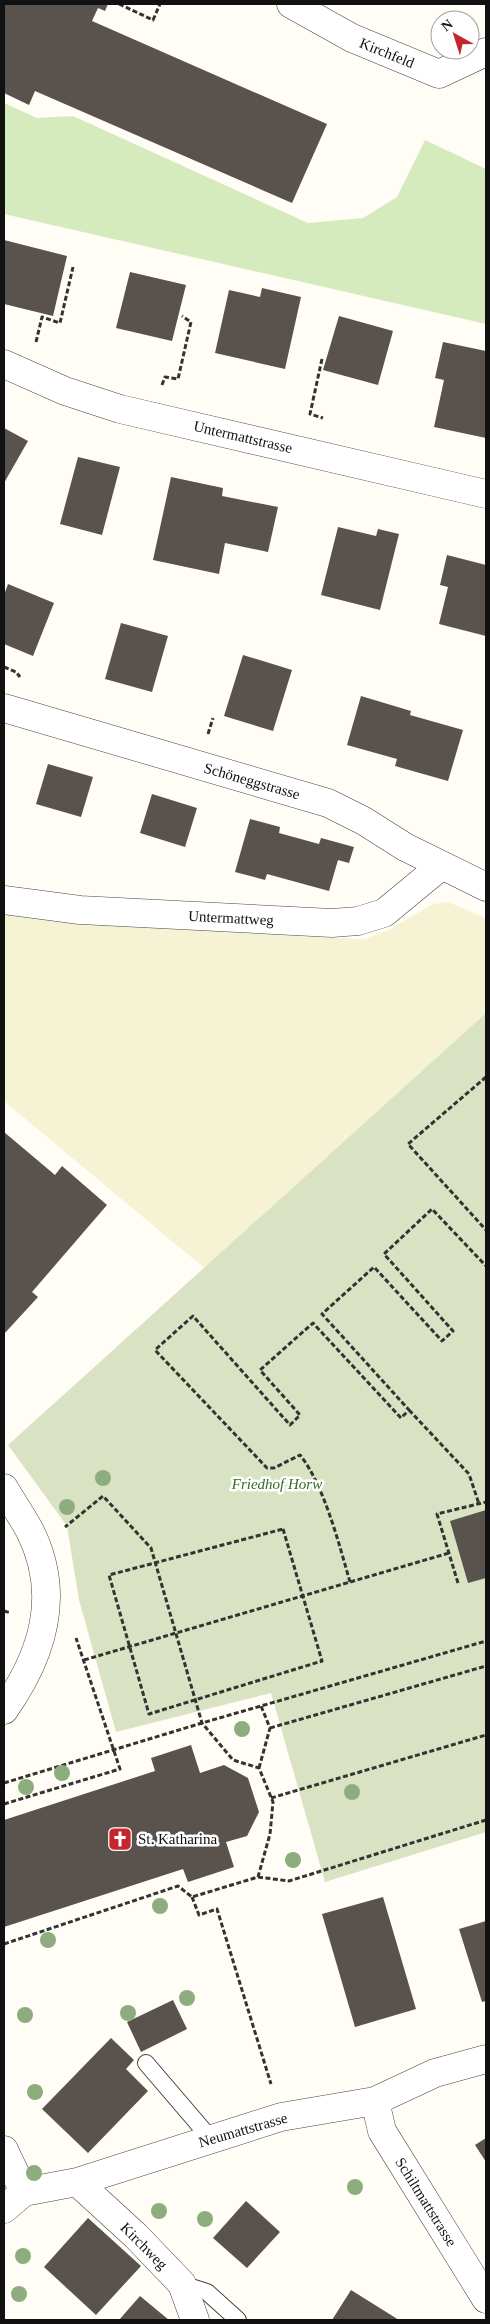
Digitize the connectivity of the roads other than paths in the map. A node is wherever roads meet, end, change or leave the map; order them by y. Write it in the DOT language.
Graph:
graph roads {
  1 [pos="291,4"];
  2 [pos="486,52"];
  3 [pos="4,364"];
  4 [pos="486,494"];
  5 [pos="4,708"];
  6 [pos="441,866"];
  7 [pos="486,886"];
  8 [pos="4,900"];
  9 [pos="4,1488"];
  10 [pos="4,1710"];
  11 [pos="486,2059"];
  12 [pos="146,2063"];
  13 [pos="375,2100"];
  14 [pos="211,2138"];
  15 [pos="4,2150"];
  16 [pos="76,2182"];
  17 [pos="10,2203"];
  18 [pos="182,2284"];
  19 [pos="486,2299"];
  20 [pos="195,2320"];
  21 [pos="238,2320"];
  1 -- 2 [label="street, Kirchfeld"];
  3 -- 4 [label="street, Untermattstrasse"];
  5 -- 6 [label="street, Schöneggstrasse"];
  6 -- 7 [label="street, Schöneggstrasse"];
  6 -- 8 [label="street, Untermattweg"];
  9 -- 10 [label="street"];
  11 -- 13 [label="street, Neumattstrasse"];
  12 -- 14 [label="lane"];
  13 -- 14 [label="street, Neumattstrasse"];
  13 -- 19 [label="street, Schiltmattstrasse"];
  14 -- 16 [label="street, Neumattstrasse"];
  15 -- 17 [label="street"];
  16 -- 17 [label="street, Neumattstrasse"];
  16 -- 18 [label="street, Kirchweg"];
  18 -- 20 [label="street, Kirchweg"];
  18 -- 21 [label="lane"];
}
